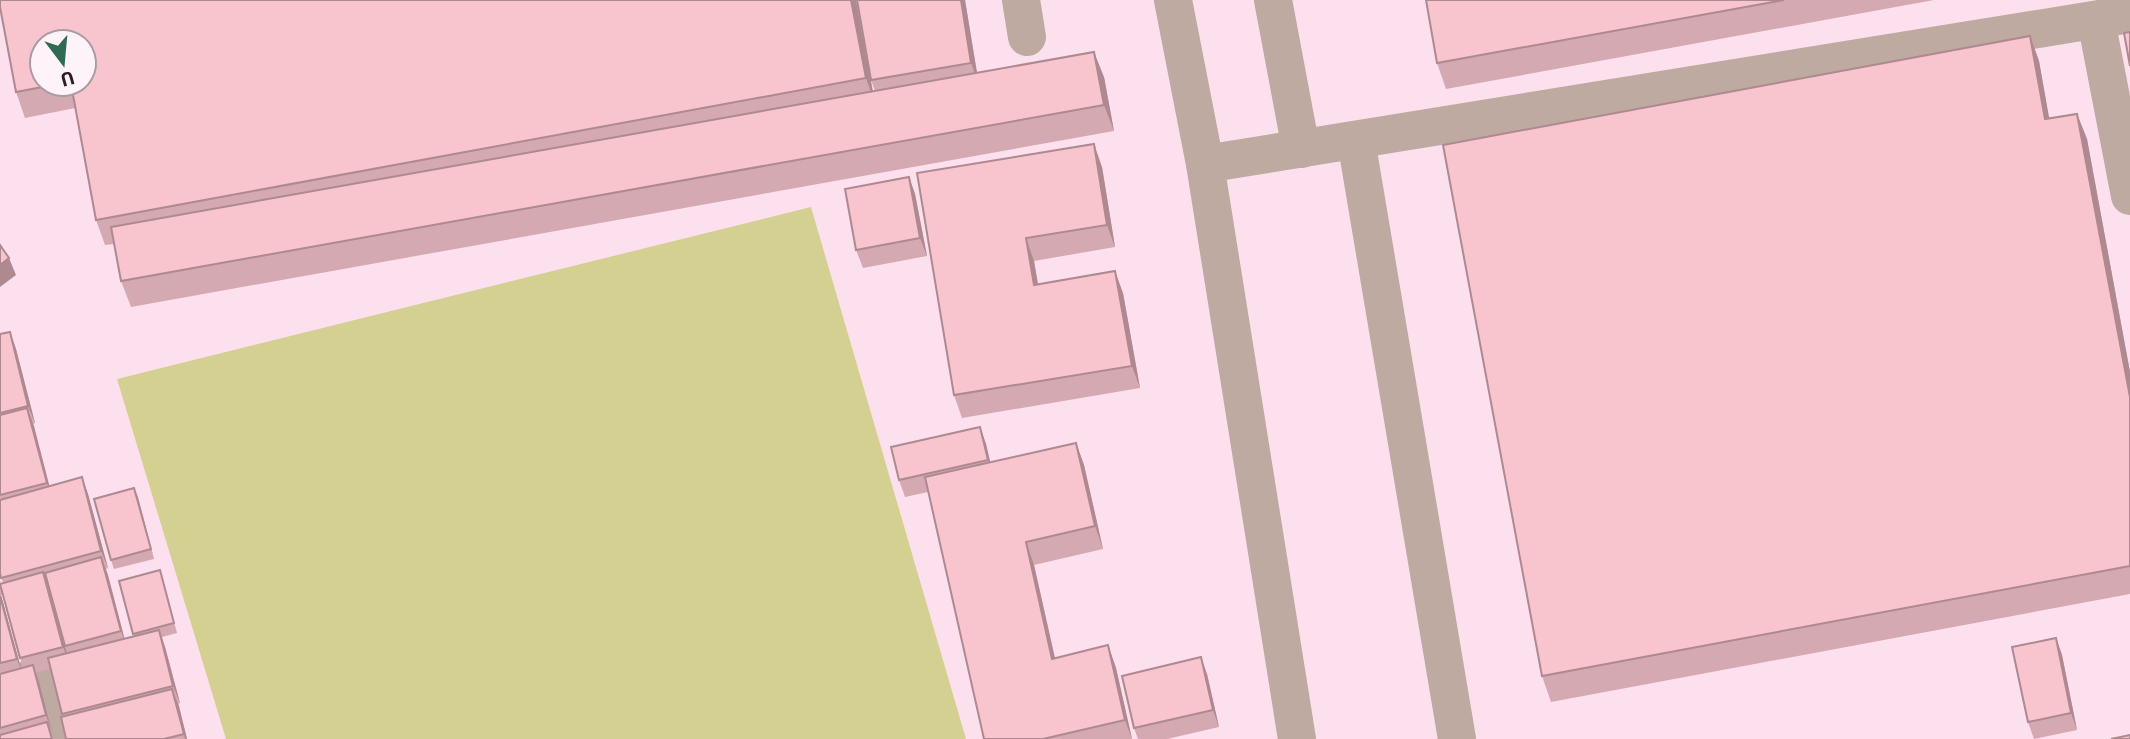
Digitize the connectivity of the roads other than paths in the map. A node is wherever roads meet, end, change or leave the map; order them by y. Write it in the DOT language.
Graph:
graph roads {
  1 [pos="1021,0"];
  2 [pos="1173,0"];
  3 [pos="1272,0"];
  4 [pos="2113,17"];
  5 [pos="1027,37"];
  6 [pos="1356,140"];
  7 [pos="1301,149"];
  8 [pos="1205,164"];
  9 [pos="2130,196"];
  10 [pos="126,650"];
  11 [pos="44,677"];
  12 [pos="0,688"];
  13 [pos="60,739"];
  14 [pos="1297,739"];
  15 [pos="1457,739"];
  1 -- 5 [label="street"];
  2 -- 8 [label="street"];
  3 -- 7 [label="street"];
  4 -- 6 [label="street"];
  4 -- 9 [label="street"];
  6 -- 7 [label="street"];
  6 -- 15 [label="street"];
  7 -- 8 [label="street"];
  8 -- 14 [label="street"];
  10 -- 11 [label="street"];
  11 -- 12 [label="street"];
  11 -- 13 [label="street"];
}
